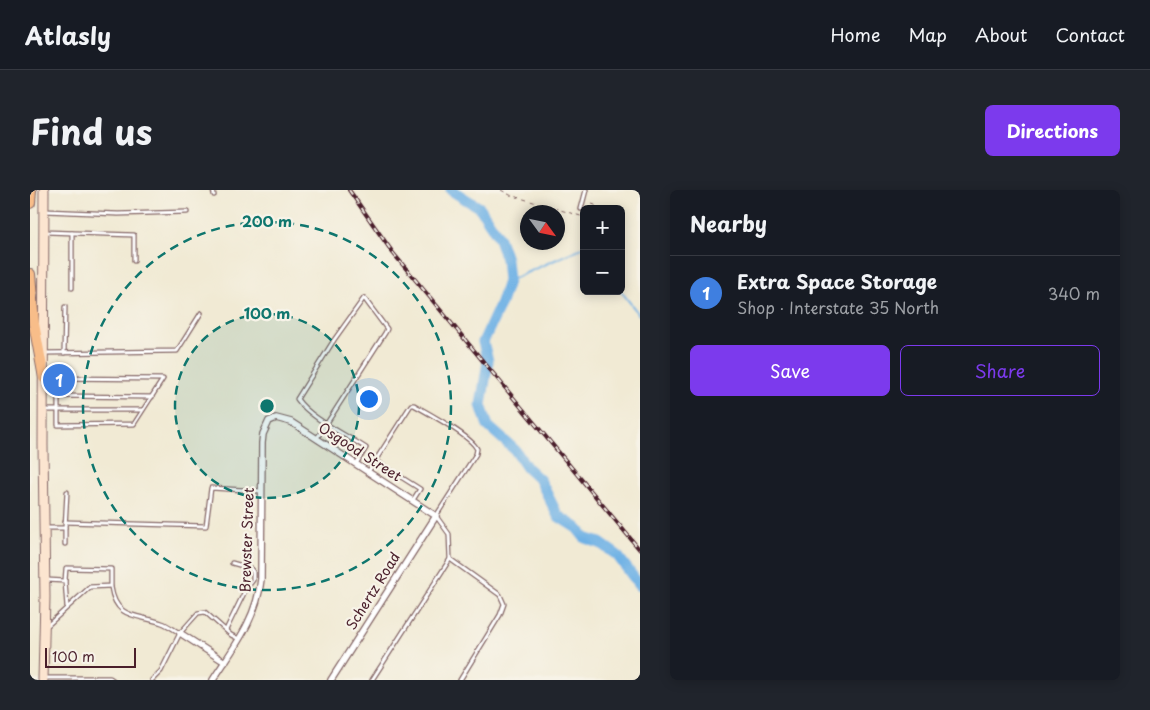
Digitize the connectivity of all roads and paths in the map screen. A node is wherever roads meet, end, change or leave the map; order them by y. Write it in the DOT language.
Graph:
graph roads {
  1 [pos="31,190"];
  2 [pos="44,190"];
  3 [pos="213,190"];
  4 [pos="501,190"];
  5 [pos="586,190"];
  6 [pos="214,195"];
  7 [pos="30,203"];
  8 [pos="592,204"];
  9 [pos="582,205"];
  10 [pos="595,205"];
  11 [pos="44,211"];
  12 [pos="187,212"];
  13 [pos="580,216"];
  14 [pos="44,232"];
  15 [pos="72,233"];
  16 [pos="134,261"];
  17 [pos="30,274"];
  18 [pos="72,288"];
  19 [pos="65,307"];
  20 [pos="201,313"];
  21 [pos="44,353"];
  22 [pos="64,353"];
  23 [pos="44,378"];
  24 [pos="152,397"];
  25 [pos="43,410"];
  26 [pos="58,410"];
  27 [pos="143,410"];
  28 [pos="269,421"];
  29 [pos="327,423"];
  30 [pos="317,439"];
  31 [pos="374,460"];
  32 [pos="356,464"];
  33 [pos="368,472"];
  34 [pos="262,491"];
  35 [pos="67,492"];
  36 [pos="413,501"];
  37 [pos="436,516"];
  38 [pos="65,522"];
  39 [pos="44,528"];
  40 [pos="65,528"];
  41 [pos="65,544"];
  42 [pos="450,560"];
  43 [pos="232,563"];
  44 [pos="261,579"];
  45 [pos="44,580"];
  46 [pos="253,580"];
  47 [pos="65,581"];
  48 [pos="112,586"];
  49 [pos="67,607"];
  50 [pos="44,628"];
  51 [pos="226,630"];
  52 [pos="180,633"];
  53 [pos="239,640"];
  54 [pos="225,662"];
  55 [pos="43,679"];
  56 [pos="58,679"];
  57 [pos="113,680"];
  58 [pos="152,680"];
  59 [pos="214,680"];
  60 [pos="332,680"];
  61 [pos="372,680"];
  62 [pos="460,680"];
  1 -- 7 [label="highway"];
  2 -- 11 [label="main road"];
  3 -- 6 [label="lane"];
  4 -- 13 [label="path"];
  5 -- 9 [label="lane"];
  8 -- 10 [label="path"];
  11 -- 12 [label="lane"];
  11 -- 14 [label="main road"];
  14 -- 15 [label="lane"];
  14 -- 21 [label="main road"];
  15 -- 16 [label="lane"];
  15 -- 18 [label="lane"];
  17 -- 23 [label="highway"];
  19 -- 22 [label="lane"];
  20 -- 22 [label="lane"];
  21 -- 22 [label="lane"];
  21 -- 23 [label="main road"];
  23 -- 24 [label="lane"];
  23 -- 25 [label="main road"];
  24 -- 26 [label="lane"];
  24 -- 27 [label="lane"];
  25 -- 26 [label="lane"];
  25 -- 39 [label="main road"];
  26 -- 27 [label="lane"];
  26 -- 27 [label="lane"];
  28 -- 30 [label="street, Osgood Street"];
  28 -- 34 [label="street, Brewster Street"];
  29 -- 29 [label="lane"];
  29 -- 30 [label="lane"];
  29 -- 32 [label="lane"];
  30 -- 32 [label="street, Osgood Street"];
  31 -- 33 [label="lane"];
  31 -- 36 [label="lane"];
  31 -- 37 [label="lane"];
  32 -- 33 [label="street, Osgood Street"];
  33 -- 36 [label="street, Osgood Street"];
  34 -- 38 [label="lane"];
  34 -- 44 [label="street, Brewster Street"];
  35 -- 38 [label="lane"];
  36 -- 37 [label="street, Osgood Street"];
  37 -- 42 [label="lane"];
  37 -- 60 [label="street, Schertz Road"];
  38 -- 40 [label="lane"];
  39 -- 40 [label="lane"];
  39 -- 45 [label="main road"];
  40 -- 41 [label="lane"];
  42 -- 61 [label="lane"];
  42 -- 62 [label="lane"];
  43 -- 46 [label="lane"];
  44 -- 46 [label="lane"];
  44 -- 53 [label="street, Brewster Street"];
  45 -- 47 [label="lane"];
  45 -- 50 [label="main road"];
  46 -- 51 [label="lane"];
  47 -- 48 [label="lane"];
  47 -- 49 [label="lane"];
  48 -- 49 [label="lane"];
  48 -- 52 [label="lane"];
  49 -- 50 [label="lane"];
  50 -- 55 [label="main road"];
  51 -- 52 [label="lane"];
  51 -- 53 [label="lane"];
  52 -- 54 [label="street"];
  52 -- 58 [label="lane"];
  53 -- 54 [label="street, Brewster Street"];
  54 -- 59 [label="street, Brewster Street"];
  55 -- 56 [label="lane"];
  56 -- 57 [label="lane"];
}
